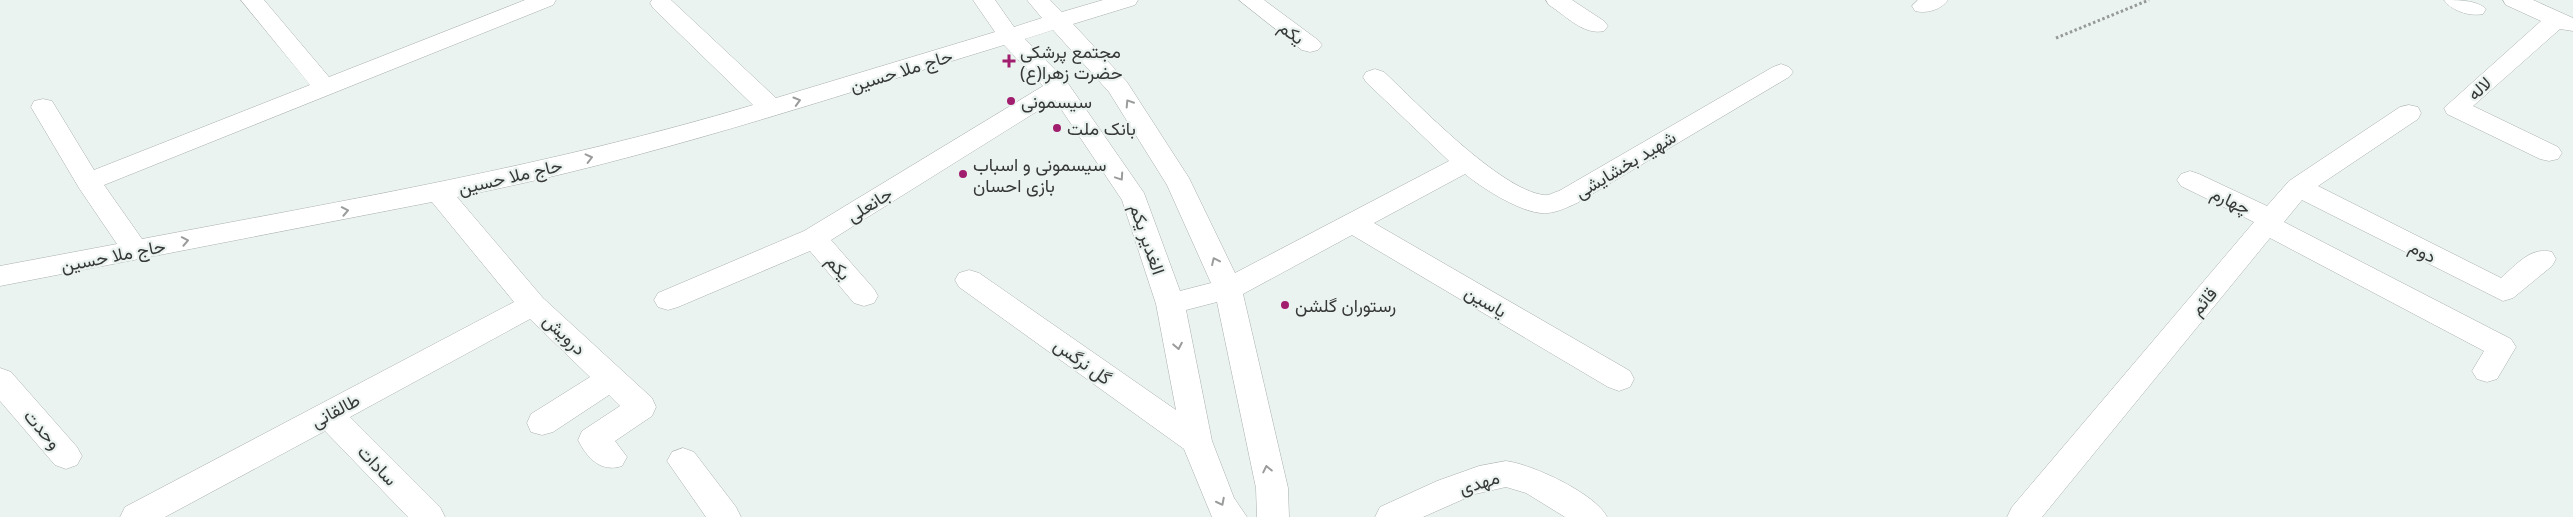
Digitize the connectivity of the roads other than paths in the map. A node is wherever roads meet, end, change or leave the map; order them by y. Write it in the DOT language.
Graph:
graph roads {
  1 [pos="252,0"];
  2 [pos="545,0"];
  3 [pos="984,0"];
  4 [pos="1038,0"];
  5 [pos="1127,0"];
  6 [pos="1250,0"];
  7 [pos="1557,0"];
  8 [pos="2514,0"];
  9 [pos="661,3"];
  10 [pos="1058,21"];
  11 [pos="2565,22"];
  12 [pos="1596,26"];
  13 [pos="1010,37"];
  14 [pos="1310,46"];
  15 [pos="1781,72"];
  16 [pos="1375,77"];
  17 [pos="324,86"];
  18 [pos="1058,87"];
  19 [pos="43,107"];
  20 [pos="771,108"];
  21 [pos="2409,113"];
  22 [pos="2549,154"];
  23 [pos="1467,162"];
  24 [pos="2190,180"];
  25 [pos="88,182"];
  26 [pos="2298,187"];
  27 [pos="439,193"];
  28 [pos="2269,222"];
  29 [pos="1353,223"];
  30 [pos="814,238"];
  31 [pos="136,251"];
  32 [pos="2542,258"];
  33 [pos="0,276"];
  34 [pos="969,280"];
  35 [pos="1228,290"];
  36 [pos="864,296"];
  37 [pos="668,300"];
  38 [pos="1170,304"];
  39 [pos="533,305"];
  40 [pos="2487,372"];
  41 [pos="611,378"];
  42 [pos="1619,379"];
  43 [pos="0,380"];
  44 [pos="328,414"];
  45 [pos="542,423"];
  46 [pos="1197,441"];
  47 [pos="66,456"];
  48 [pos="611,457"];
  49 [pos="683,461"];
  50 [pos="136,517"];
  51 [pos="429,517"];
  52 [pos="725,517"];
  53 [pos="1231,517"];
  54 [pos="1273,517"];
  55 [pos="1391,517"];
  56 [pos="1591,517"];
  57 [pos="2023,517"];
  1 -- 17 [label="street"];
  2 -- 17 [label="street"];
  3 -- 13 [label="street, الغدیر یکم"];
  4 -- 10 [label="street"];
  5 -- 10 [label="street, حاج ملا حسین"];
  6 -- 14 [label="street, یکم"];
  7 -- 12 [label="street"];
  8 -- 11 [label="street"];
  9 -- 20 [label="street"];
  10 -- 13 [label="street, حاج ملا حسین"];
  35 -- 10 [label="street, one-way"];
  11 -- 22 [label="street, لاله"];
  13 -- 18 [label="street, الغدیر یکم"];
  20 -- 13 [label="street, حاج ملا حسین, one-way"];
  15 -- 23 [label="street, شهید بخشایشی"];
  16 -- 23 [label="street, شهید بخشایشی"];
  17 -- 25 [label="street"];
  18 -- 30 [label="street, جانعلی"];
  18 -- 38 [label="street, الغدیر یکم, one-way"];
  19 -- 25 [label="street"];
  27 -- 20 [label="street, حاج ملا حسین, one-way"];
  21 -- 26 [label="street, قائم"];
  23 -- 29 [label="street"];
  24 -- 28 [label="street, چهارم"];
  25 -- 31 [label="street"];
  26 -- 28 [label="street, قائم"];
  26 -- 32 [label="street, دوم"];
  31 -- 27 [label="street, حاج ملا حسین, one-way"];
  27 -- 39 [label="street, درویش"];
  28 -- 40 [label="street, چهارم"];
  28 -- 57 [label="street, قائم"];
  29 -- 35 [label="street"];
  29 -- 42 [label="street, یاسین"];
  30 -- 36 [label="street, یکم"];
  30 -- 37 [label="street, جانعلی"];
  31 -- 33 [label="street, حاج ملا حسین"];
  34 -- 46 [label="street, گل نرگس"];
  35 -- 38 [label="street"];
  54 -- 35 [label="street, one-way"];
  38 -- 46 [label="street, الغدیر یکم, one-way"];
  39 -- 41 [label="street, درویش"];
  39 -- 44 [label="street, طالقانی"];
  41 -- 45 [label="street"];
  41 -- 48 [label="street, درویش"];
  43 -- 47 [label="street, وحدت"];
  44 -- 50 [label="street, طالقانی"];
  44 -- 51 [label="street, سادات"];
  46 -- 53 [label="street, الغدیر یکم, one-way"];
  49 -- 52 [label="street"];
  55 -- 56 [label="street, مهدی"];
}
